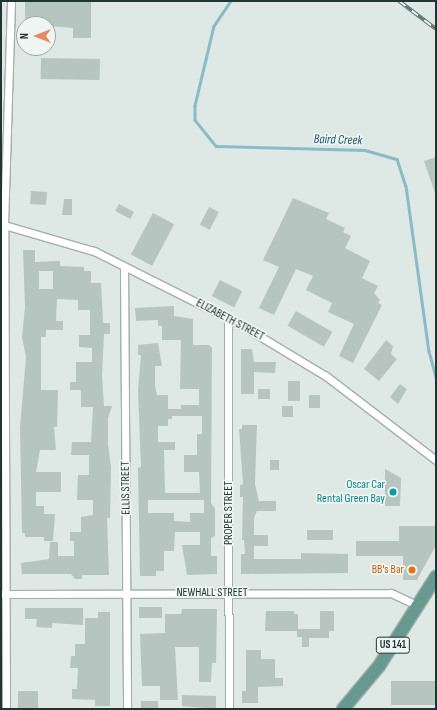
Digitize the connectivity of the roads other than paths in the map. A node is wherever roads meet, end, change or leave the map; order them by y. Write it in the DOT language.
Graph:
graph roads {
  1 [pos="11,1"];
  2 [pos="3,225"];
  3 [pos="124,266"];
  4 [pos="228,318"];
  5 [pos="436,460"];
  6 [pos="436,576"];
  7 [pos="127,593"];
  8 [pos="229,593"];
  9 [pos="4,594"];
  10 [pos="419,606"];
  11 [pos="6,709"];
  12 [pos="127,709"];
  13 [pos="229,709"];
  14 [pos="343,709"];
  1 -- 2 [label="street"];
  2 -- 3 [label="street, ELIZABETH STREET"];
  2 -- 9 [label="street"];
  3 -- 4 [label="street, ELIZABETH STREET"];
  3 -- 7 [label="street, ELLIS STREET"];
  4 -- 5 [label="street, ELIZABETH STREET"];
  4 -- 8 [label="street, PROPER STREET"];
  6 -- 10 [label="main road, US 141"];
  7 -- 8 [label="street, NEWHALL STREET"];
  7 -- 9 [label="street, NEWHALL STREET"];
  7 -- 12 [label="street, ELLIS STREET"];
  8 -- 10 [label="street, NEWHALL STREET"];
  8 -- 13 [label="street, PROPER STREET"];
  9 -- 11 [label="street"];
  10 -- 14 [label="main road, US 141"];
}
